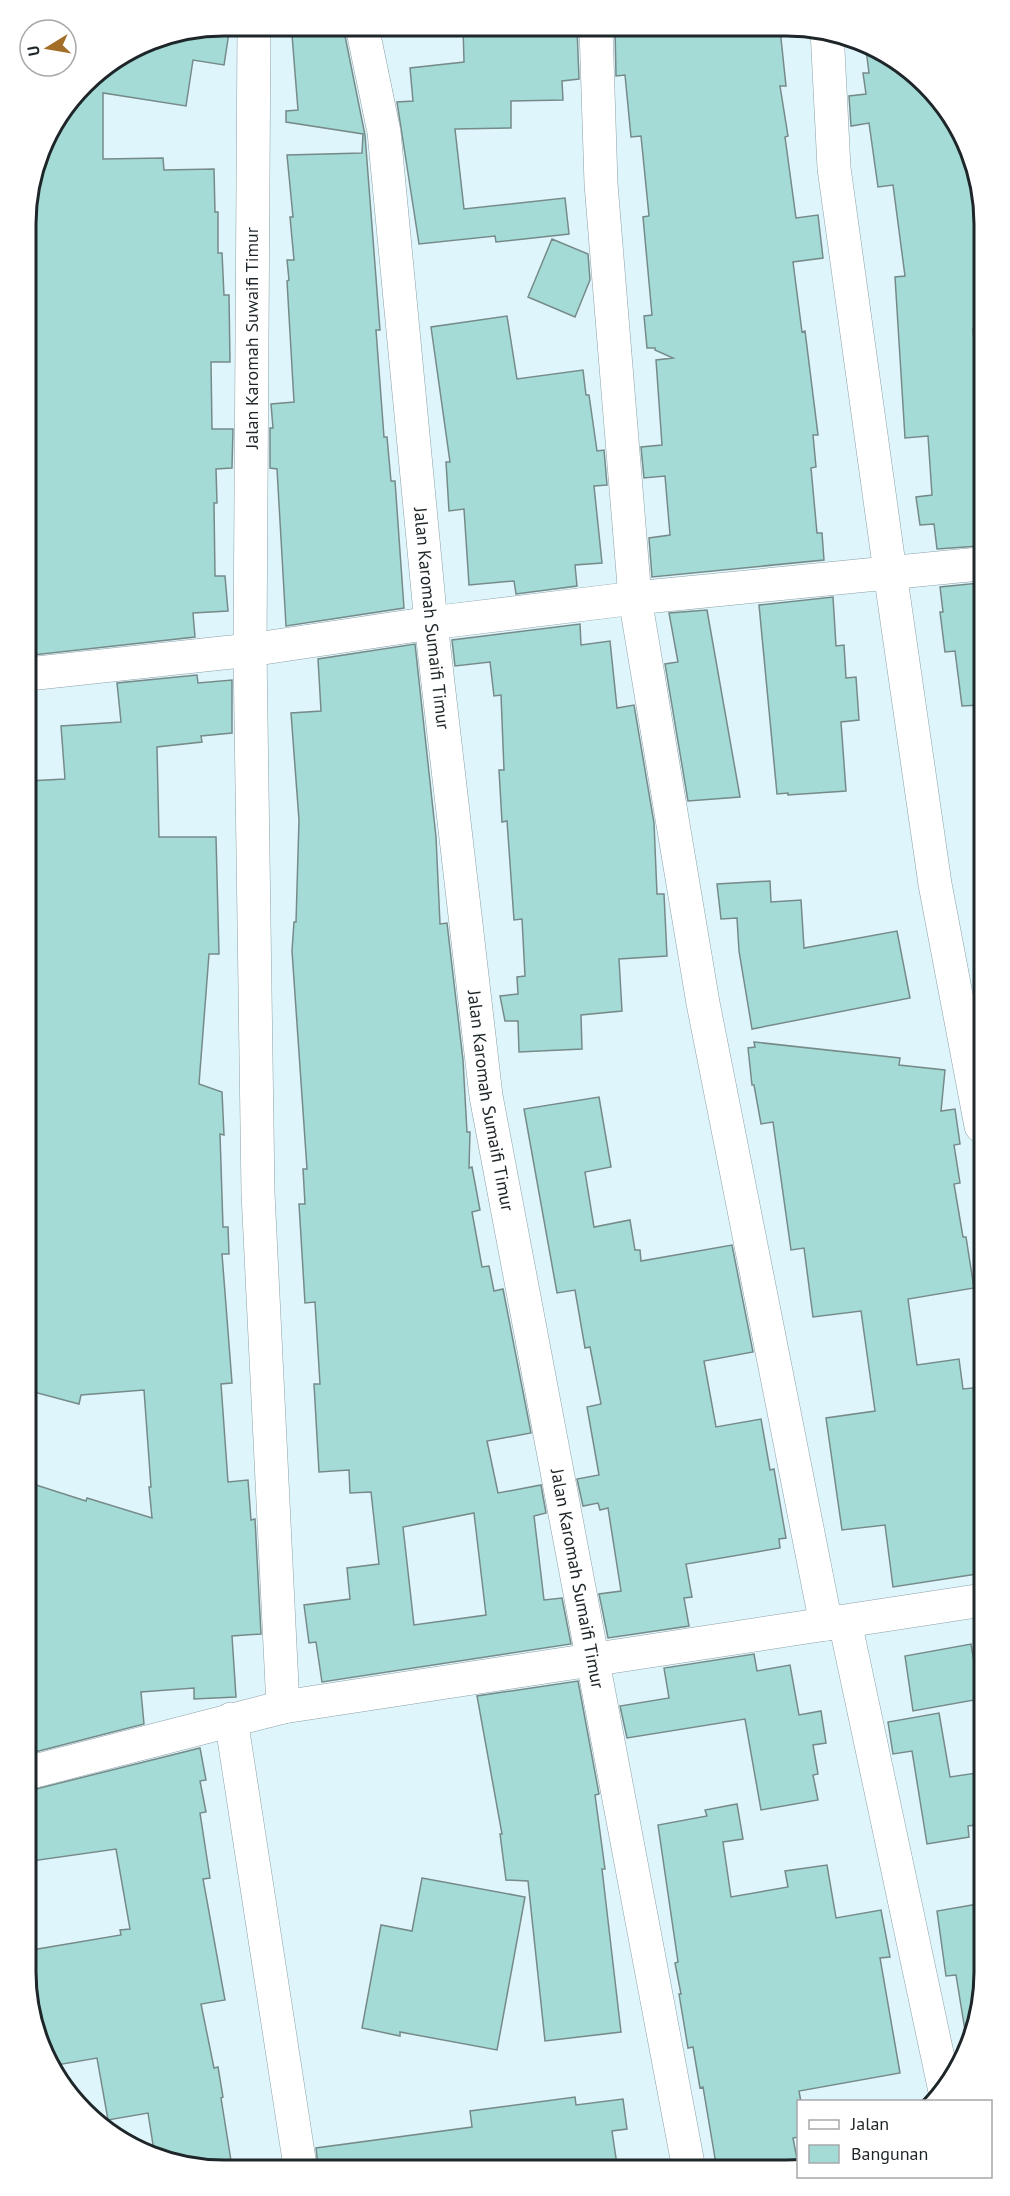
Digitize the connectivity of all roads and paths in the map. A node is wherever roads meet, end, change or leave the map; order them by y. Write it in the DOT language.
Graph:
graph roads {
  1 [pos="254,36"];
  2 [pos="364,36"];
  3 [pos="596,36"];
  4 [pos="828,41"];
  5 [pos="974,564"];
  6 [pos="890,572"];
  7 [pos="634,598"];
  8 [pos="431,623"];
  9 [pos="250,650"];
  10 [pos="36,673"];
  11 [pos="974,1089"];
  12 [pos="974,1601"];
  13 [pos="836,1623"];
  14 [pos="593,1661"];
  15 [pos="283,1707"];
  16 [pos="231,1719"];
  17 [pos="36,1771"];
  18 [pos="942,2077"];
  19 [pos="299,2160"];
  20 [pos="687,2160"];
  1 -- 9 [label="street, Jalan Karomah Suwaifi Timur"];
  2 -- 8 [label="street, Jalan Karomah Sumaifi Timur"];
  3 -- 7 [label="street"];
  4 -- 6 [label="street"];
  5 -- 6 [label="street"];
  6 -- 7 [label="street"];
  6 -- 11 [label="street"];
  7 -- 8 [label="street"];
  7 -- 13 [label="street"];
  8 -- 9 [label="street"];
  8 -- 14 [label="street, Jalan Karomah Sumaifi Timur"];
  9 -- 10 [label="street"];
  9 -- 15 [label="street, Jalan Karomah Suwaifi Timur"];
  12 -- 13 [label="street"];
  13 -- 14 [label="street"];
  13 -- 18 [label="street"];
  14 -- 15 [label="street"];
  14 -- 20 [label="street, Jalan Karomah Sumaifi Timur"];
  15 -- 16 [label="street"];
  16 -- 17 [label="street"];
  16 -- 19 [label="street"];
}
